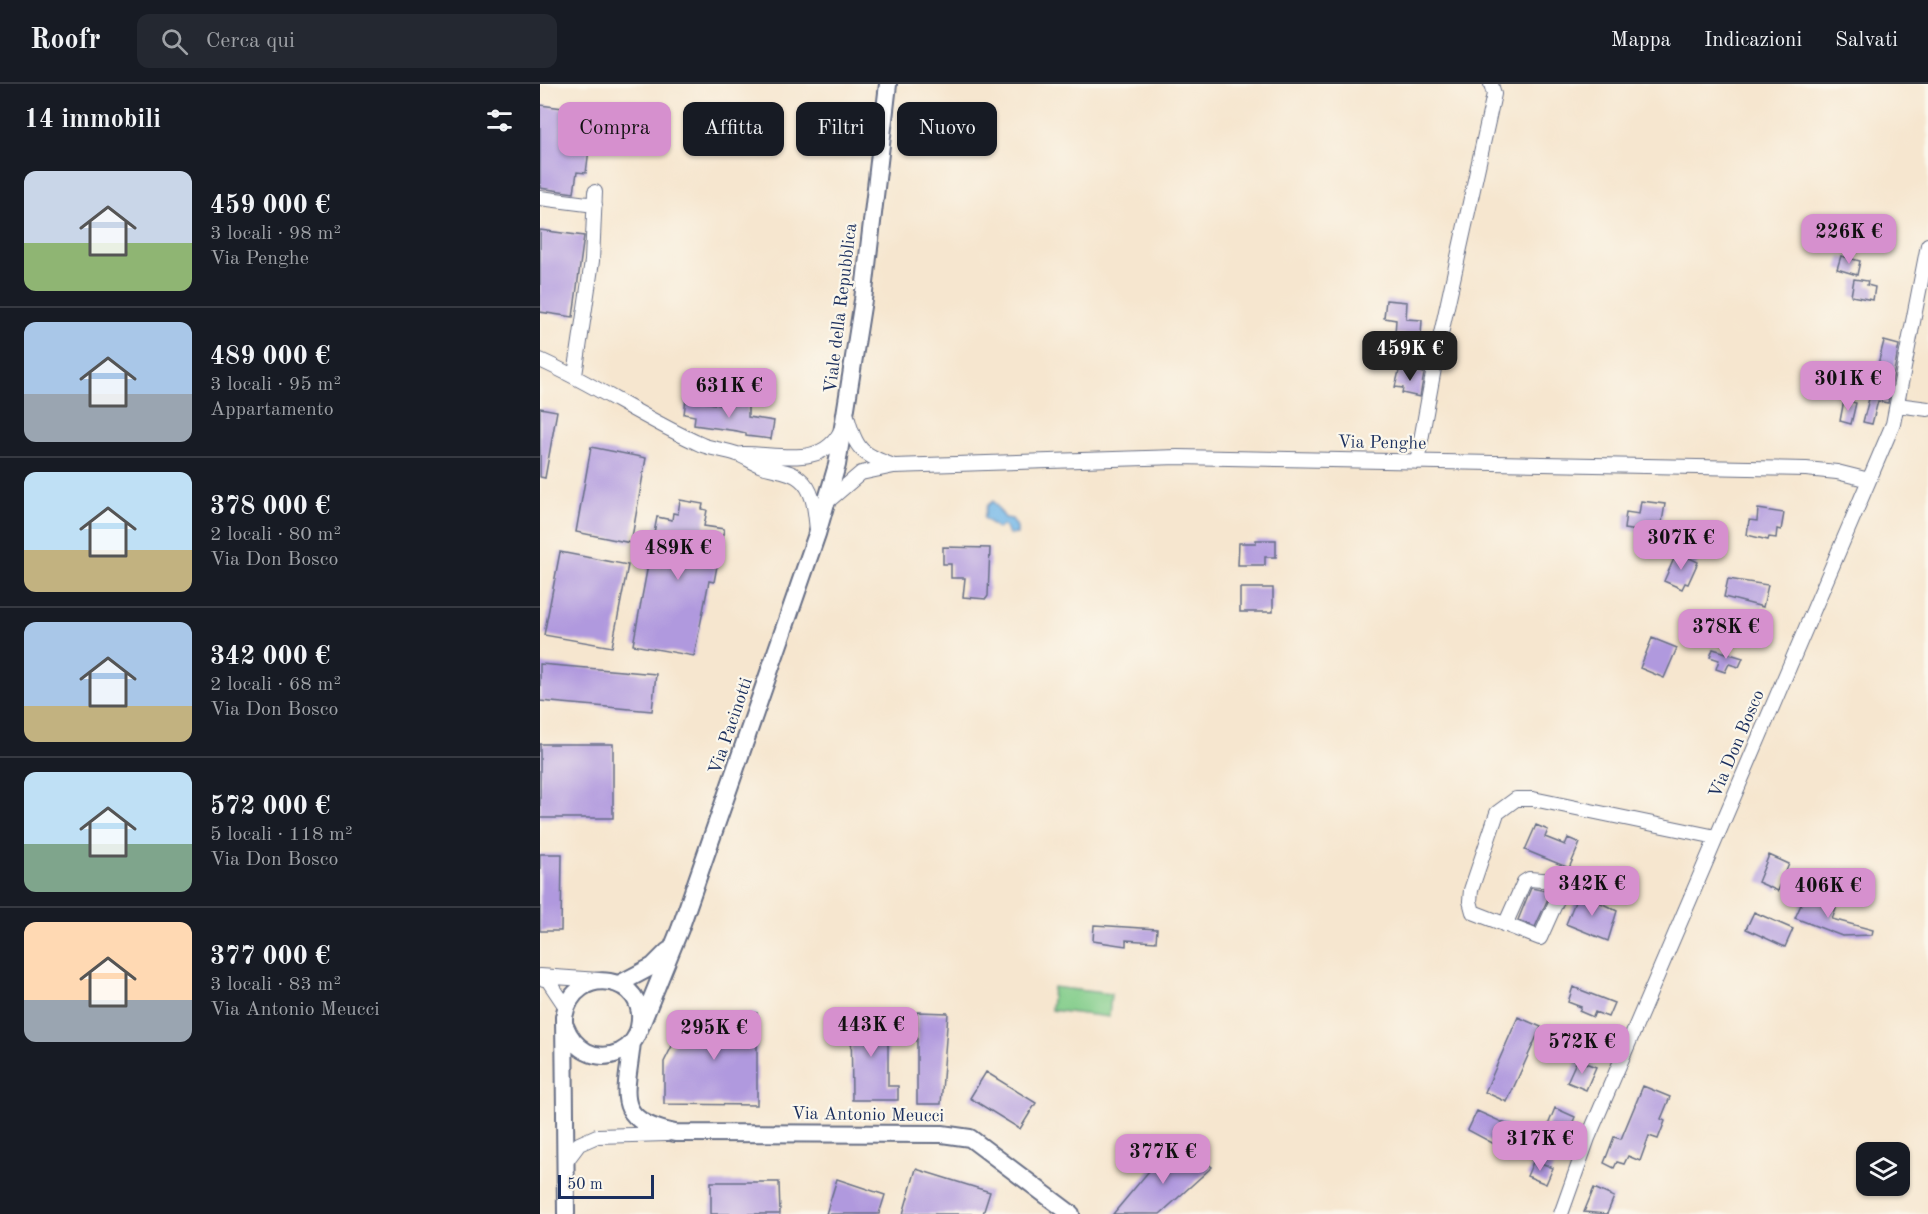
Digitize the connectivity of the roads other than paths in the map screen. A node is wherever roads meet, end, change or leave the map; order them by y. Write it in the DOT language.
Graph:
graph roads {
  1 [pos="888,84"];
  2 [pos="1491,84"];
  3 [pos="540,198"];
  4 [pos="1928,245"];
  5 [pos="540,360"];
  6 [pos="575,375"];
  7 [pos="1897,405"];
  8 [pos="1928,409"];
  9 [pos="847,416"];
  10 [pos="740,454"];
  11 [pos="1417,462"];
  12 [pos="894,466"];
  13 [pos="1869,480"];
  14 [pos="827,502"];
  15 [pos="817,534"];
  16 [pos="1716,837"];
  17 [pos="1505,925"];
  18 [pos="680,929"];
  19 [pos="540,977"];
  20 [pos="612,982"];
  21 [pos="566,1007"];
  22 [pos="565,1026"];
  23 [pos="635,1036"];
  24 [pos="675,1133"];
  25 [pos="567,1160"];
  26 [pos="567,1214"];
  27 [pos="1071,1214"];
  28 [pos="1561,1214"];
  1 -- 9 [label="main road, Viale della Repubblica"];
  2 -- 11 [label="street"];
  3 -- 6 [label="street"];
  4 -- 7 [label="street, Via Don Bosco"];
  5 -- 6 [label="street"];
  6 -- 10 [label="street"];
  7 -- 8 [label="street"];
  7 -- 13 [label="street, Via Don Bosco"];
  9 -- 10 [label="street"];
  9 -- 12 [label="street, Via Penghe"];
  9 -- 14 [label="main road, Viale della Repubblica"];
  10 -- 15 [label="street"];
  11 -- 12 [label="street, Via Penghe"];
  11 -- 13 [label="street, Via Penghe"];
  12 -- 14 [label="street, Via Penghe"];
  13 -- 16 [label="street, Via Don Bosco"];
  14 -- 15 [label="main road, Viale della Repubblica"];
  15 -- 18 [label="main road, Via Pacinotti"];
  16 -- 17 [label="street"];
  16 -- 28 [label="street, Via Don Bosco"];
  17 -- 17 [label="street"];
  18 -- 20 [label="main road"];
  18 -- 23 [label="main road"];
  19 -- 20 [label="street"];
  19 -- 21 [label="street"];
  20 -- 21 [label="main road"];
  20 -- 23 [label="main road"];
  21 -- 22 [label="main road"];
  22 -- 23 [label="main road"];
  22 -- 25 [label="main road"];
  23 -- 24 [label="main road, Via Antonio Meucci"];
  24 -- 25 [label="street, Via Antonio Meucci"];
  24 -- 27 [label="main road, Via Antonio Meucci"];
  25 -- 26 [label="main road"];
}
